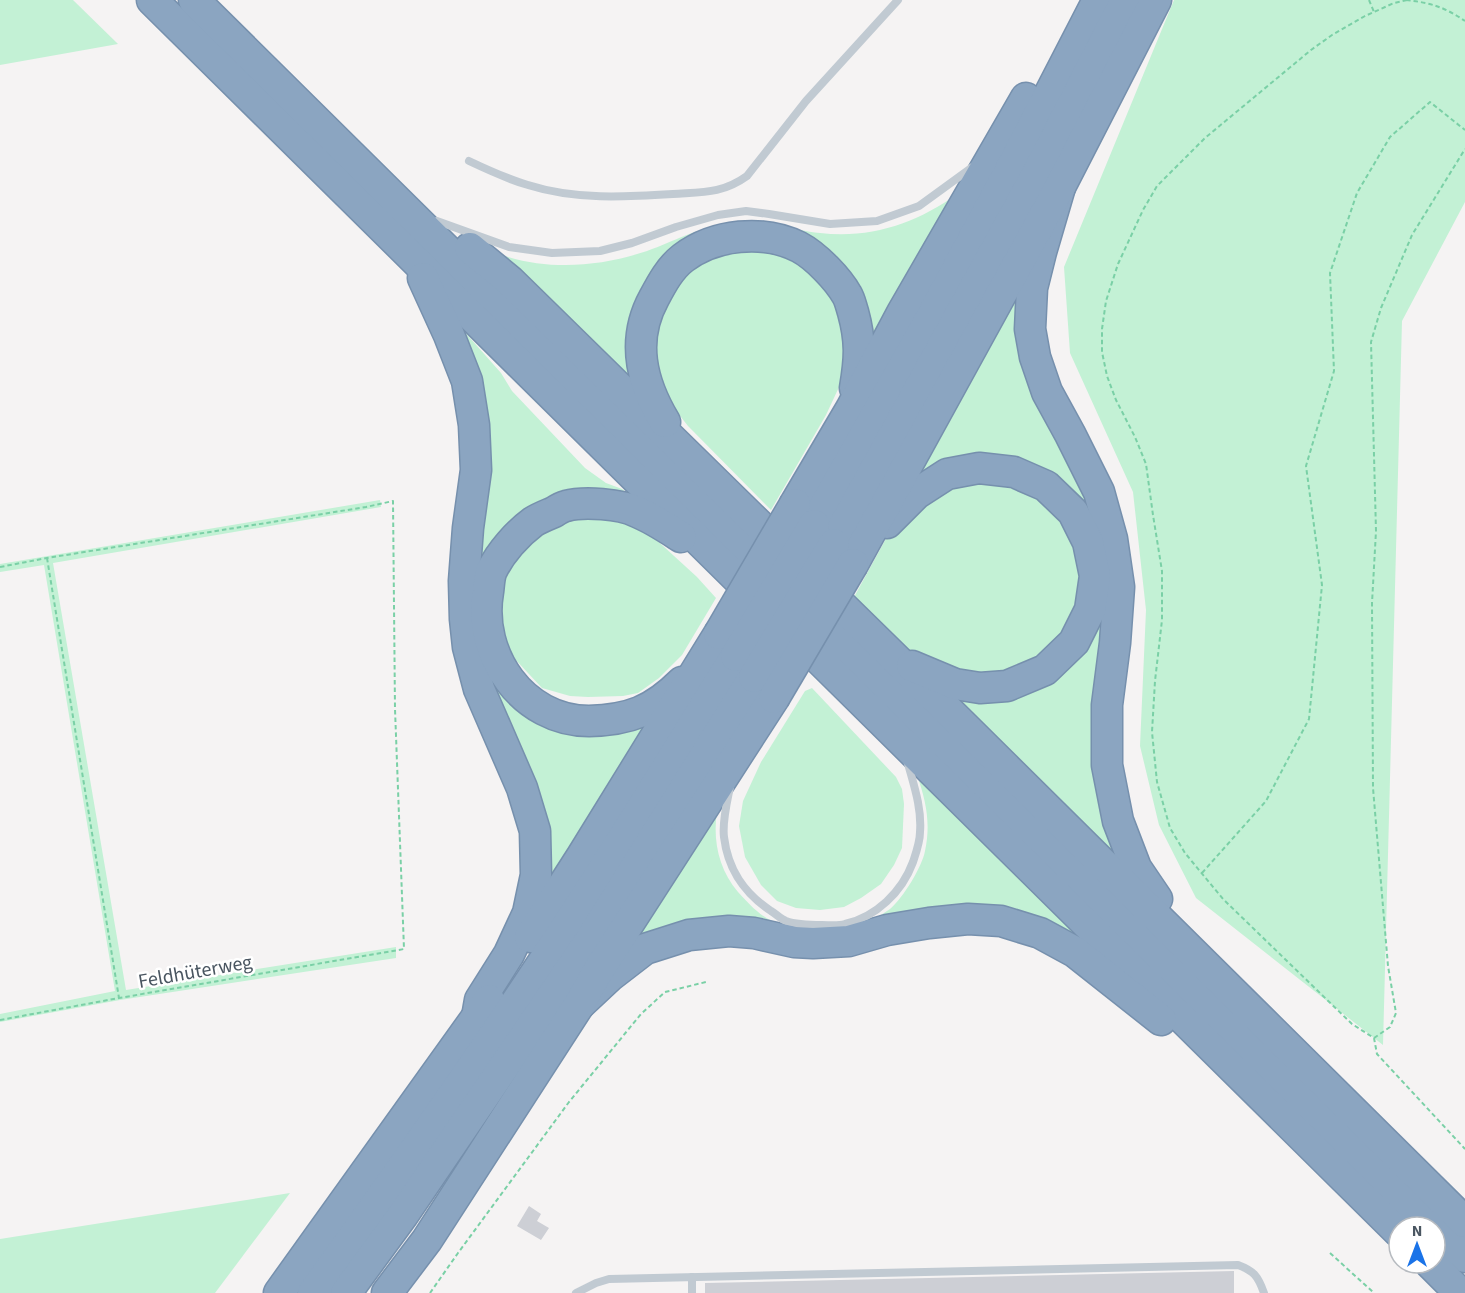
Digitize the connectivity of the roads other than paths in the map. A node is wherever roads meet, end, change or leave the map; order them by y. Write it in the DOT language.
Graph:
graph roads {
  1 [pos="152,0"];
  2 [pos="194,0"];
  3 [pos="898,0"];
  4 [pos="1084,0"];
  5 [pos="1098,0"];
  6 [pos="1126,0"];
  7 [pos="1156,0"];
  8 [pos="998,147"];
  9 [pos="469,161"];
  10 [pos="380,182"];
  11 [pos="1060,187"];
  12 [pos="437,221"];
  13 [pos="415,261"];
  14 [pos="851,409"];
  15 [pos="678,446"];
  16 [pos="832,536"];
  17 [pos="719,559"];
  18 [pos="896,659"];
  19 [pos="738,665"];
  20 [pos="901,740"];
  21 [pos="736,759"];
  22 [pos="1190,951"];
  23 [pos="579,1005"];
  24 [pos="477,1017"];
  25 [pos="1229,1064"];
  26 [pos="1387,1220"];
  27 [pos="1465,1222"];
  28 [pos="1465,1257"];
  29 [pos="1442,1275"];
  30 [pos="692,1277"];
  31 [pos="279,1293"];
  32 [pos="313,1293"];
  33 [pos="346,1293"];
  34 [pos="387,1293"];
  35 [pos="576,1293"];
  36 [pos="692,1293"];
  37 [pos="1264,1293"];
  38 [pos="1460,1293"];
  1 -- 13 [label="highway"];
  2 -- 10 [label="highway"];
  3 -- 9 [label="lane"];
  4 -- 8 [label="highway"];
  5 -- 16 [label="highway"];
  6 -- 16 [label="highway"];
  7 -- 11 [label="highway"];
  8 -- 12 [label="lane"];
  8 -- 14 [label="highway"];
  10 -- 12 [label="highway"];
  10 -- 28 [label="highway"];
  11 -- 16 [label="highway"];
  11 -- 22 [label="highway"];
  12 -- 15 [label="highway"];
  13 -- 17 [label="highway"];
  13 -- 24 [label="highway"];
  14 -- 15 [label="highway"];
  14 -- 16 [label="highway"];
  15 -- 18 [label="highway"];
  16 -- 18 [label="highway"];
  16 -- 19 [label="highway, bridge"];
  16 -- 19 [label="highway, bridge"];
  17 -- 19 [label="highway"];
  17 -- 20 [label="highway"];
  18 -- 22 [label="highway"];
  19 -- 21 [label="highway"];
  19 -- 24 [label="highway"];
  19 -- 32 [label="highway"];
  19 -- 33 [label="highway"];
  20 -- 21 [label="lane"];
  20 -- 25 [label="highway"];
  21 -- 23 [label="highway"];
  22 -- 27 [label="highway"];
  23 -- 25 [label="highway"];
  23 -- 34 [label="highway"];
  24 -- 31 [label="highway"];
  25 -- 26 [label="highway"];
  29 -- 38 [label="highway"];
  30 -- 35 [label="lane"];
  30 -- 36 [label="lane"];
  30 -- 37 [label="lane"];
}
